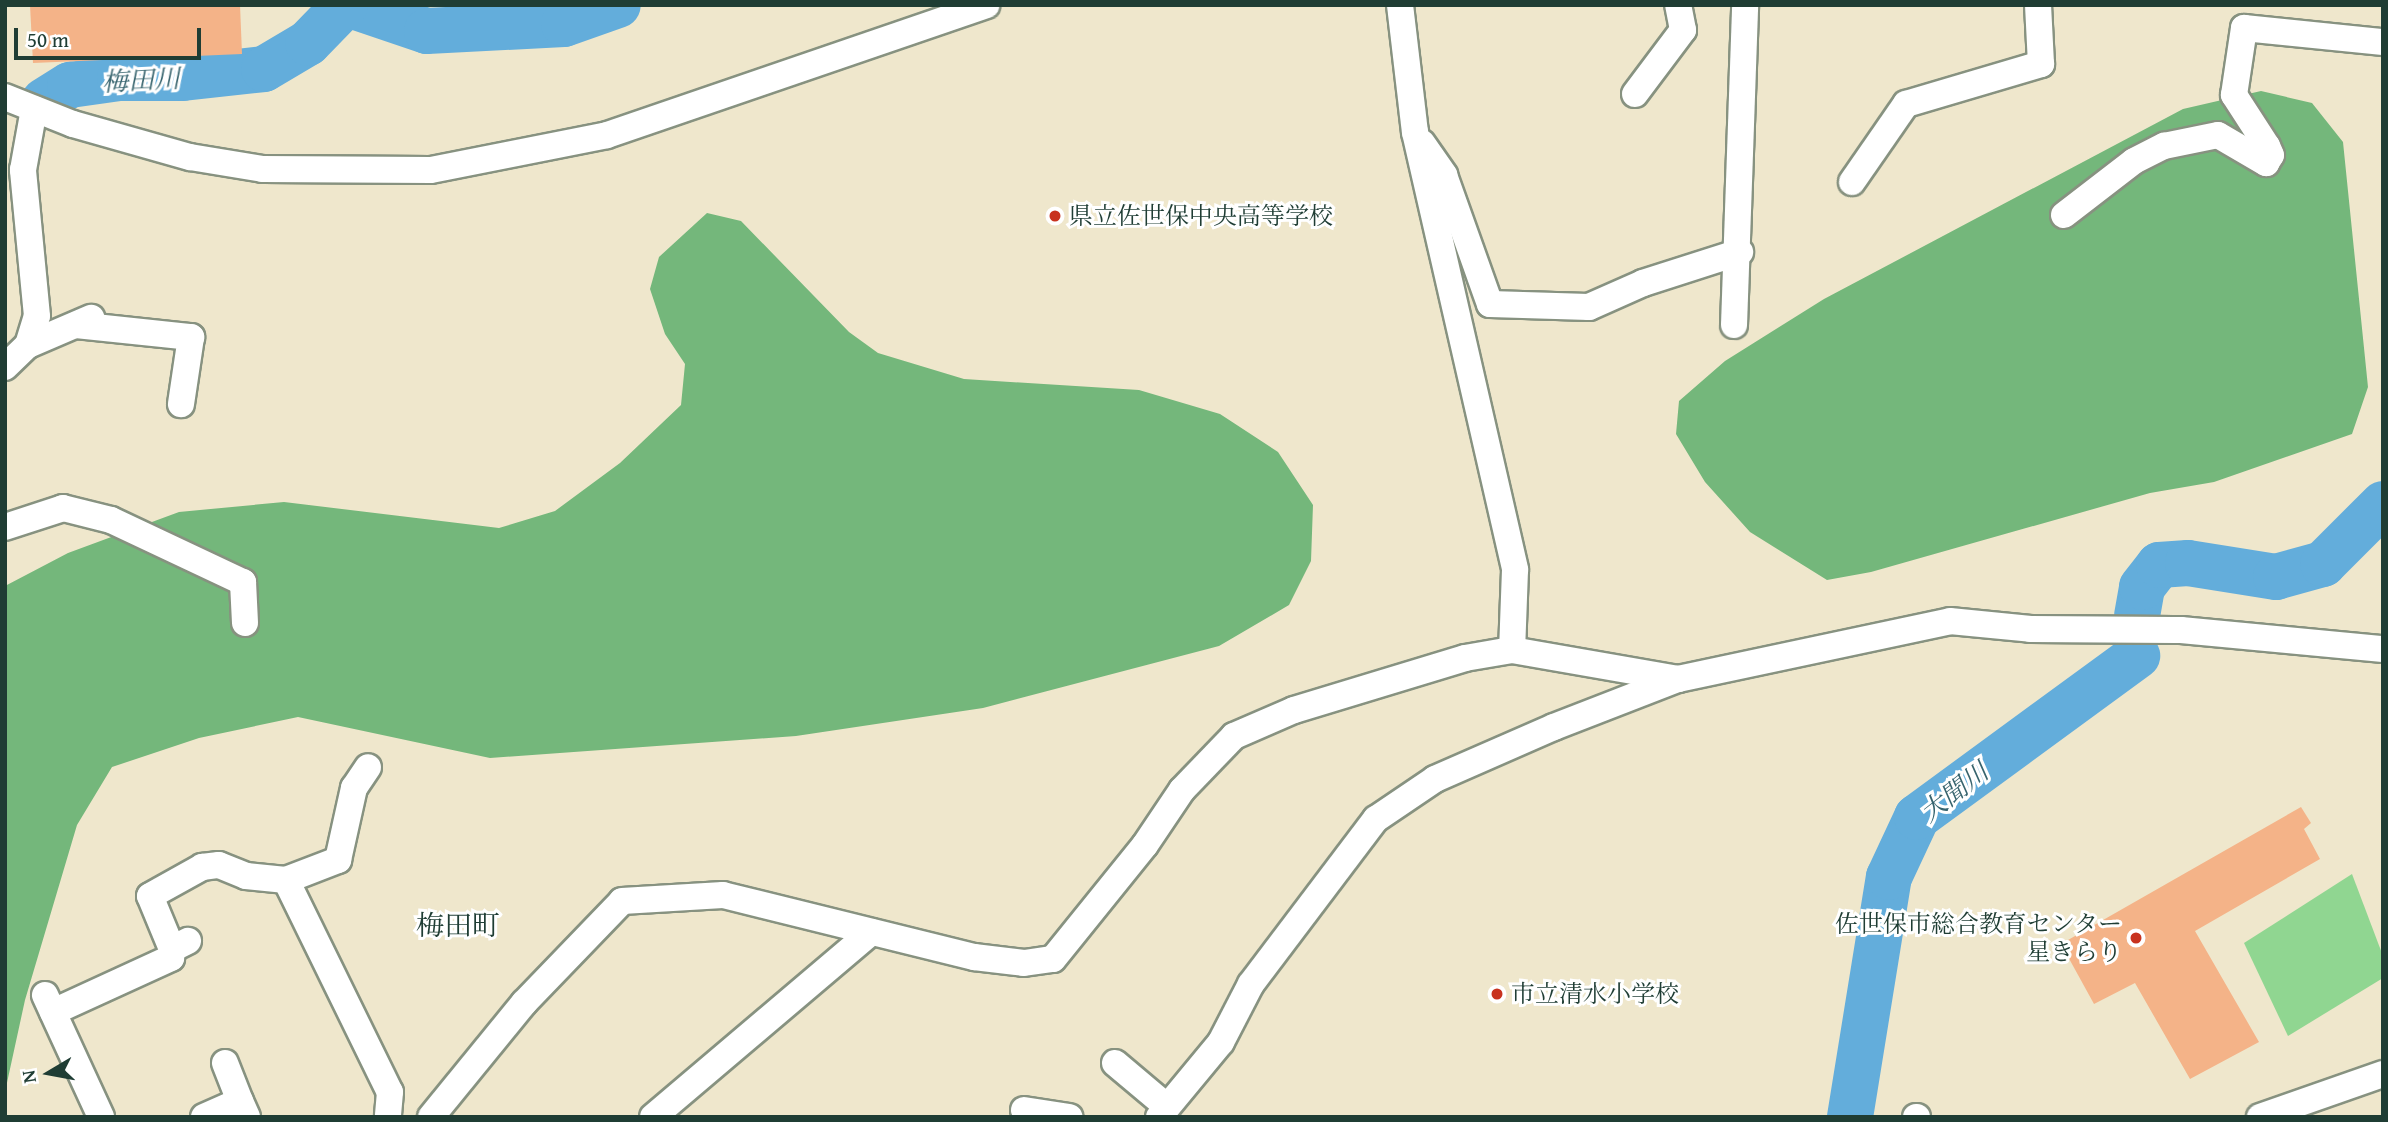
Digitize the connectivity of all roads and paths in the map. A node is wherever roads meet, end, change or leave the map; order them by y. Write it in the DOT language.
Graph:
graph roads {
  1 [pos="986,5"];
  2 [pos="1400,5"];
  3 [pos="1678,5"];
  4 [pos="1745,5"];
  5 [pos="2038,5"];
  6 [pos="2383,42"];
  7 [pos="1635,94"];
  8 [pos="5,97"];
  9 [pos="34,108"];
  10 [pos="1415,132"];
  11 [pos="1852,182"];
  12 [pos="2064,215"];
  13 [pos="1740,252"];
  14 [pos="101,314"];
  15 [pos="76,325"];
  16 [pos="1734,325"];
  17 [pos="28,345"];
  18 [pos="5,367"];
  19 [pos="181,404"];
  20 [pos="5,527"];
  21 [pos="245,623"];
  22 [pos="2383,649"];
  23 [pos="1512,650"];
  24 [pos="1678,679"];
  25 [pos="369,767"];
  26 [pos="286,880"];
  27 [pos="871,932"];
  28 [pos="225,1063"];
  29 [pos="1115,1063"];
  30 [pos="2383,1074"];
  31 [pos="243,1109"];
  32 [pos="1024,1110"];
  33 [pos="1162,1112"];
  34 [pos="101,1117"];
  35 [pos="204,1117"];
  36 [pos="388,1117"];
  37 [pos="431,1117"];
  38 [pos="653,1117"];
  39 [pos="1069,1117"];
  40 [pos="2260,1117"];
  1 -- 9 [label="street"];
  2 -- 10 [label="street"];
  3 -- 7 [label="street"];
  4 -- 13 [label="street"];
  5 -- 11 [label="street"];
  6 -- 12 [label="street"];
  8 -- 9 [label="street"];
  9 -- 17 [label="street"];
  10 -- 13 [label="street"];
  10 -- 23 [label="street"];
  13 -- 16 [label="street"];
  14 -- 15 [label="street"];
  15 -- 17 [label="street"];
  15 -- 19 [label="street"];
  17 -- 18 [label="street"];
  20 -- 21 [label="street"];
  22 -- 24 [label="street"];
  23 -- 24 [label="street"];
  23 -- 27 [label="street"];
  24 -- 33 [label="street"];
  25 -- 26 [label="street"];
  26 -- 34 [label="street"];
  26 -- 36 [label="street"];
  27 -- 37 [label="street"];
  27 -- 38 [label="street"];
  28 -- 31 [label="street"];
  29 -- 33 [label="street"];
  30 -- 40 [label="street"];
  31 -- 35 [label="street"];
  32 -- 39 [label="street"];
}
